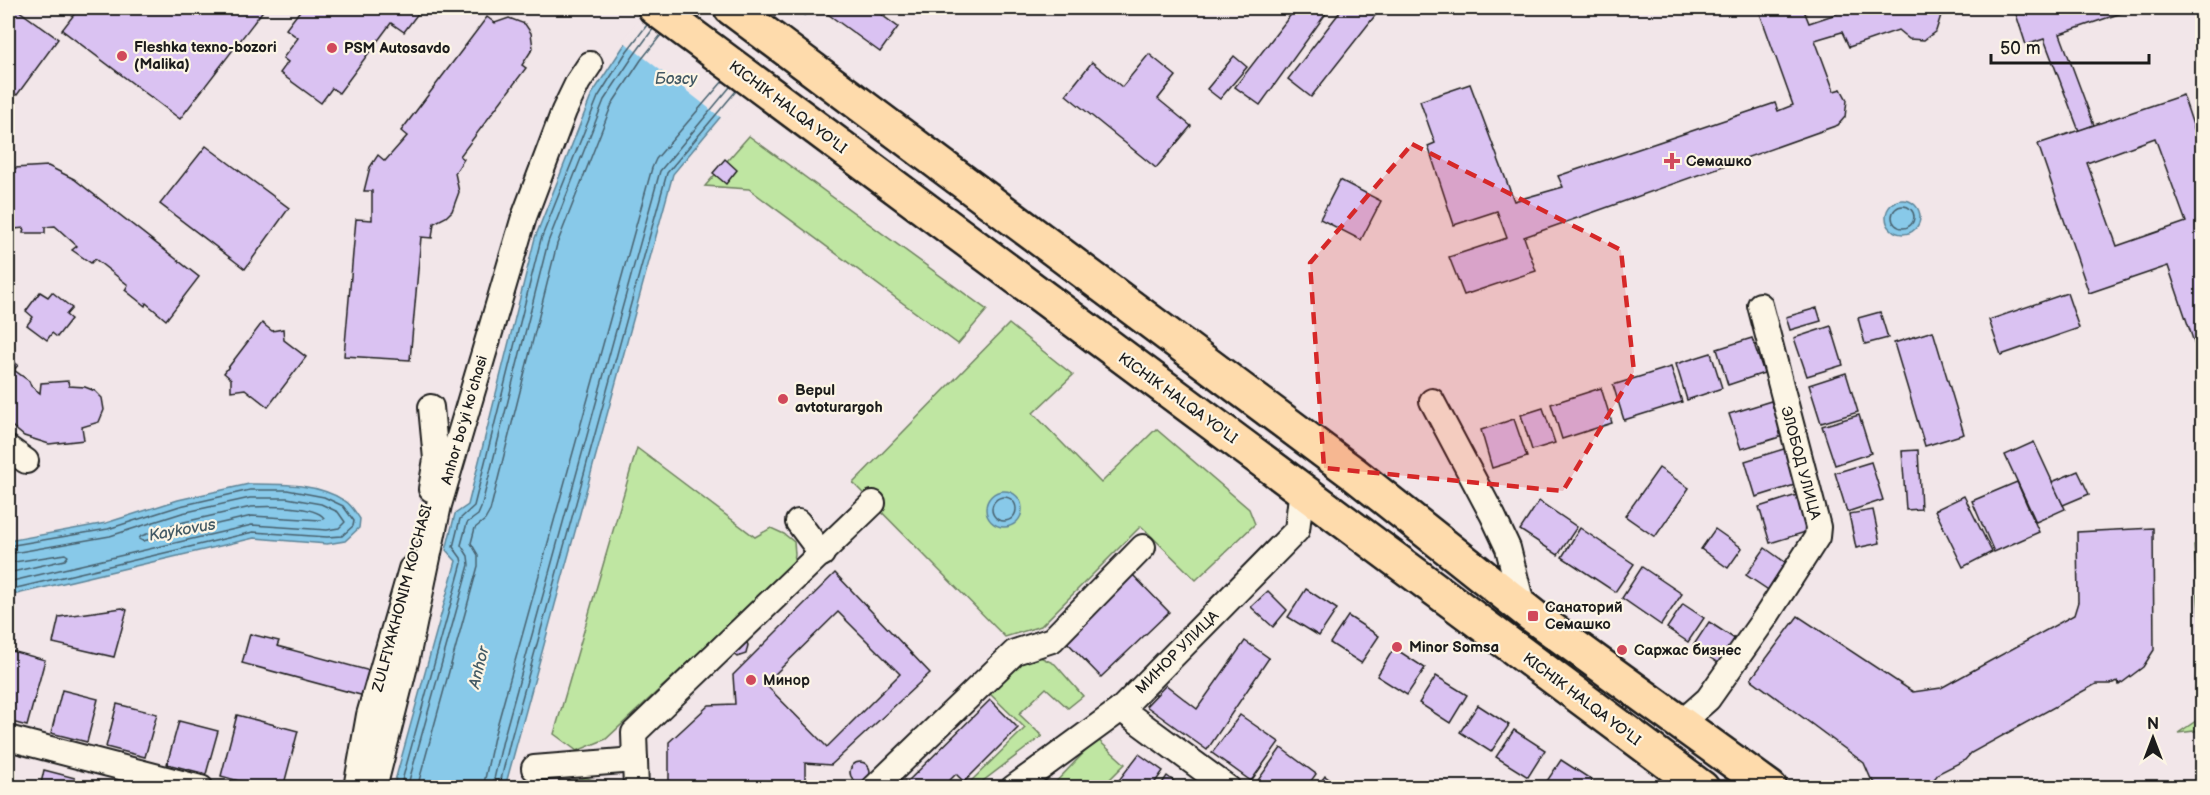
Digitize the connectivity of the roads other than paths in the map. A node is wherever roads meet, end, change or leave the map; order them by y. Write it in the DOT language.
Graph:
graph roads {
  1 [pos="655,8"];
  2 [pos="731,8"];
  3 [pos="590,64"];
  4 [pos="1760,305"];
  5 [pos="1208,364"];
  6 [pos="1181,401"];
  7 [pos="1431,401"];
  8 [pos="431,407"];
  9 [pos="1302,488"];
  10 [pos="873,503"];
  11 [pos="798,522"];
  12 [pos="1143,547"];
  13 [pos="822,554"];
  14 [pos="1523,608"];
  15 [pos="1121,709"];
  16 [pos="1682,722"];
  17 [pos="8,738"];
  18 [pos="635,760"];
  19 [pos="534,768"];
  20 [pos="201,788"];
  21 [pos="356,788"];
  22 [pos="374,788"];
  23 [pos="636,788"];
  24 [pos="873,788"];
  25 [pos="1013,788"];
  26 [pos="1228,788"];
  27 [pos="1702,788"];
  28 [pos="1770,788"];
  1 -- 6 [label="highway, KICHIK HALQA YO'LI"];
  2 -- 5 [label="highway"];
  3 -- 22 [label="street, Anhor boʻyi koʻchasi"];
  4 -- 16 [label="street, ЭЛОБОД УЛИЦА"];
  5 -- 6 [label="highway"];
  5 -- 14 [label="highway"];
  6 -- 9 [label="highway, KICHIK HALQA YO'LI"];
  7 -- 14 [label="street"];
  8 -- 21 [label="street, ZULFIYAKHONIM KO'CHASI"];
  9 -- 15 [label="street, МИНОР УЛИЦА"];
  9 -- 27 [label="highway, KICHIK HALQA YO'LI"];
  10 -- 13 [label="street"];
  11 -- 13 [label="street"];
  12 -- 24 [label="street"];
  13 -- 18 [label="street"];
  14 -- 16 [label="highway"];
  15 -- 25 [label="street, МИНОР УЛИЦА"];
  15 -- 26 [label="street"];
  16 -- 28 [label="highway"];
  17 -- 20 [label="street"];
  18 -- 19 [label="street"];
  18 -- 23 [label="street"];
}
